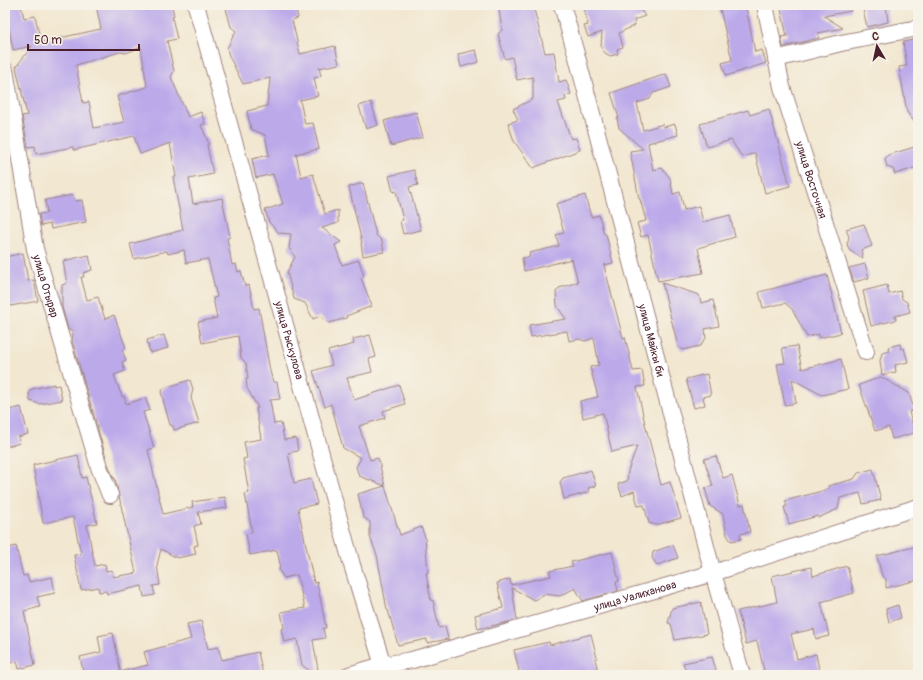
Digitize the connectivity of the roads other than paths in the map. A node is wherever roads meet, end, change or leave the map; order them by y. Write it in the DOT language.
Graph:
graph roads {
  1 [pos="196,5"];
  2 [pos="562,5"];
  3 [pos="765,5"];
  4 [pos="918,28"];
  5 [pos="776,59"];
  6 [pos="5,70"];
  7 [pos="866,352"];
  8 [pos="110,495"];
  9 [pos="918,507"];
  10 [pos="713,573"];
  11 [pos="384,670"];
  12 [pos="349,675"];
  13 [pos="742,675"];
  1 -- 11 [label="street, улица Рыскулова"];
  2 -- 10 [label="street, улица Майкы би"];
  3 -- 5 [label="street, улица Восточная"];
  4 -- 5 [label="street"];
  5 -- 7 [label="street, улица Восточная"];
  6 -- 8 [label="street, улица Отырар"];
  9 -- 10 [label="street, улица Уалиханова"];
  10 -- 11 [label="street, улица Уалиханова"];
  10 -- 13 [label="street, улица Майкы би"];
  11 -- 12 [label="street, улица Уалиханова"];
}
